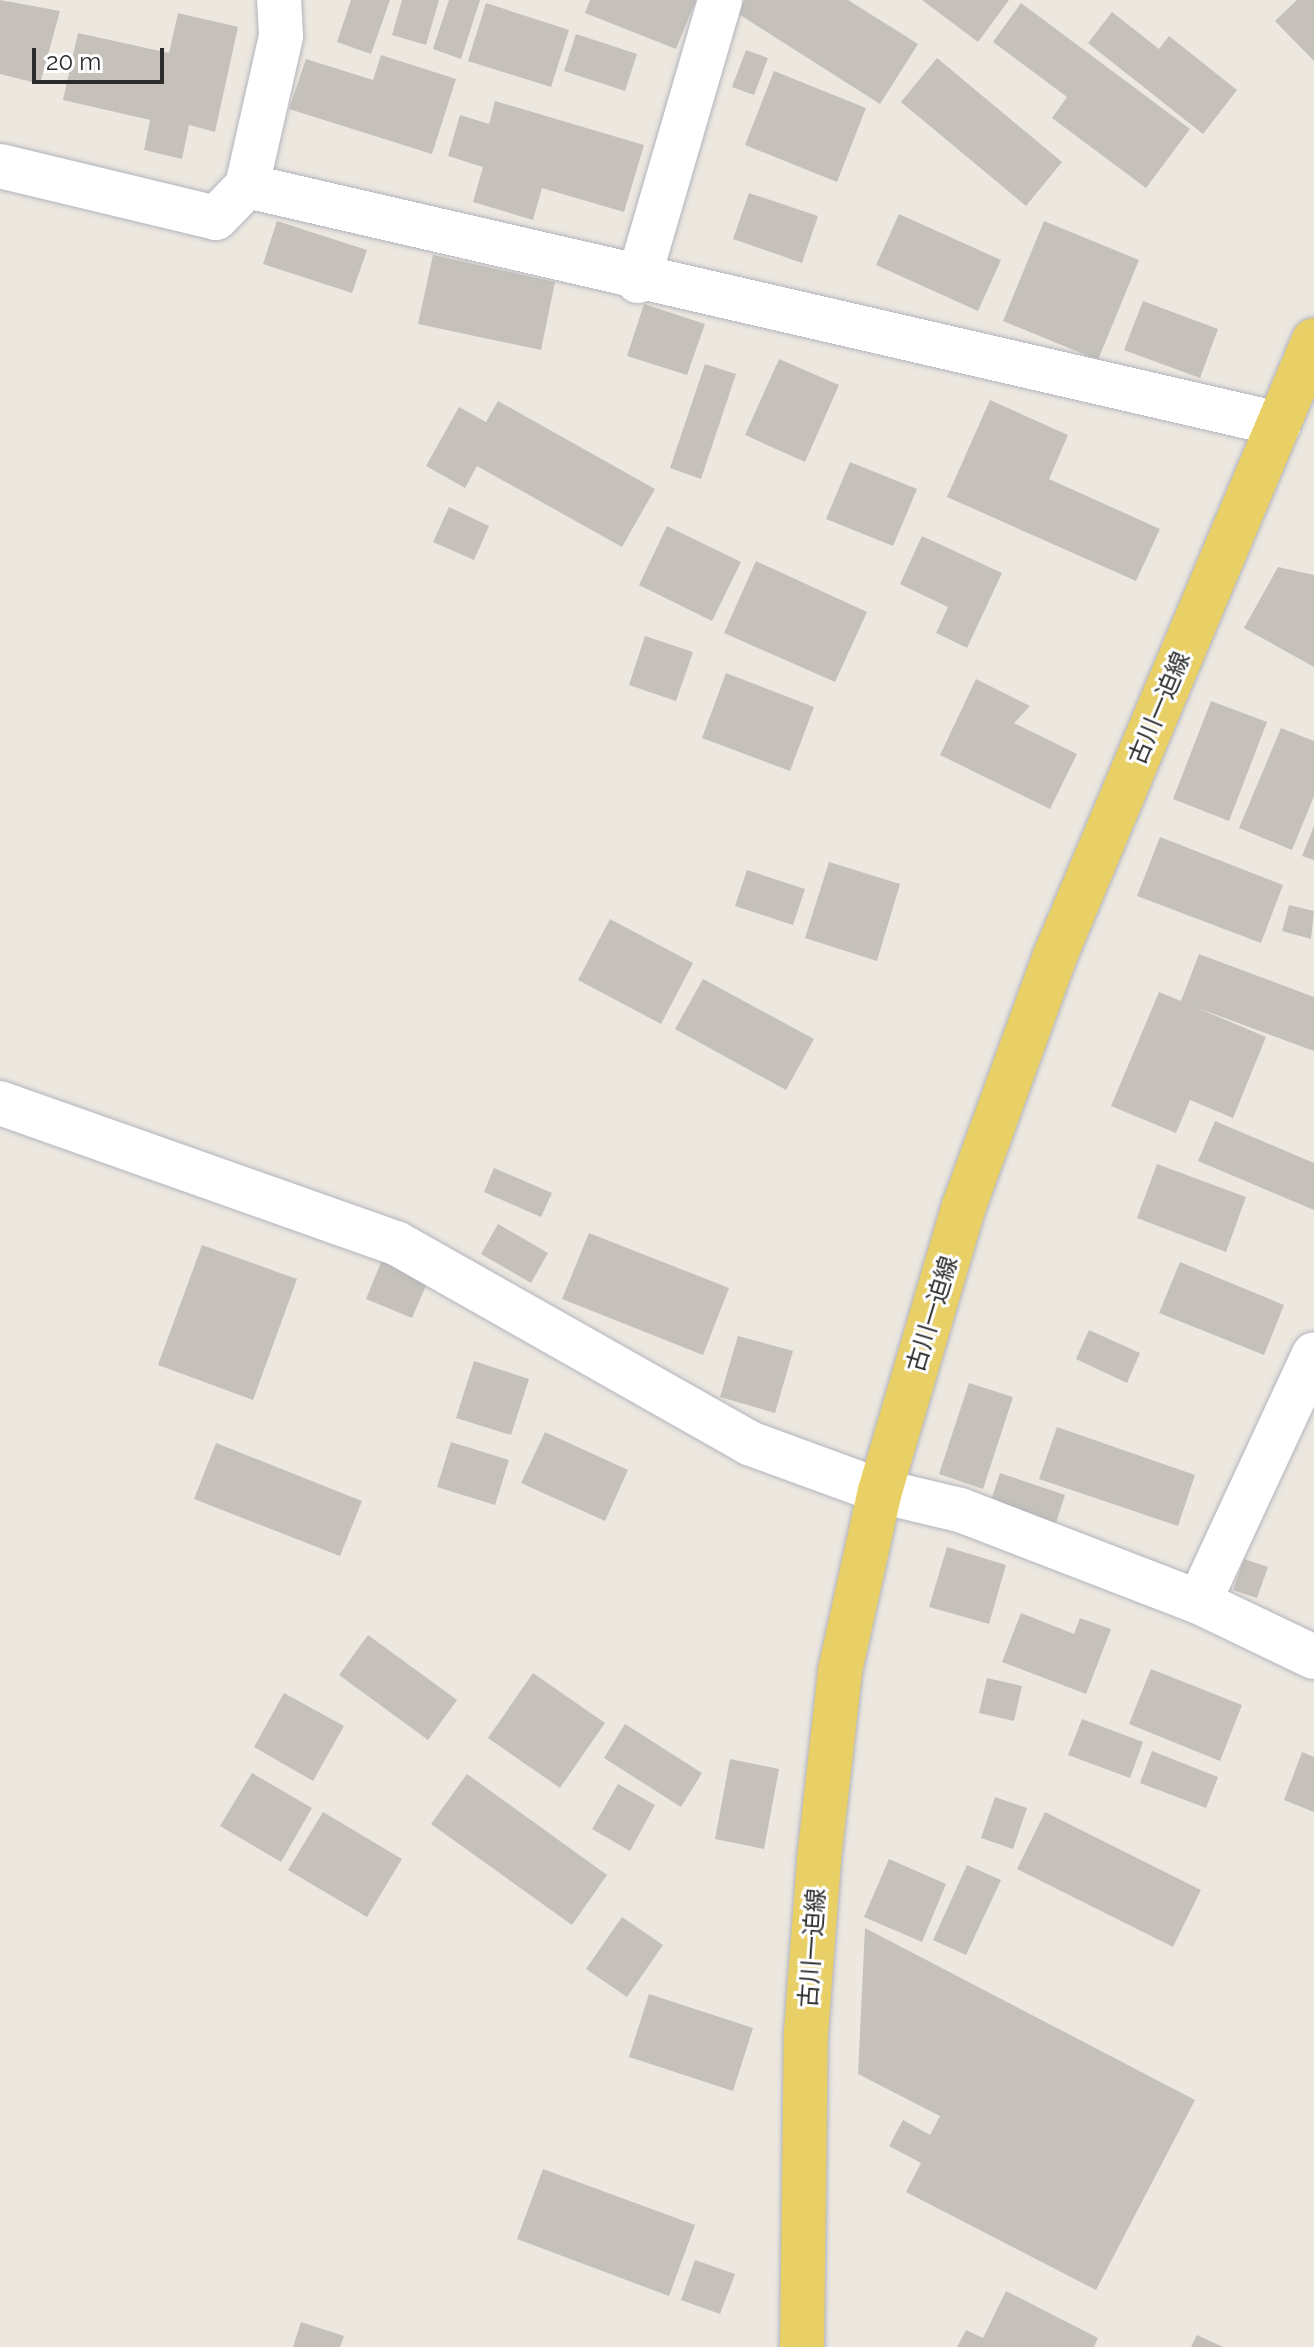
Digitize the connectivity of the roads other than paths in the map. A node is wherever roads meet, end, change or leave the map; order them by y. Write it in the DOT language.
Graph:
graph roads {
  1 [pos="279,0"];
  2 [pos="720,0"];
  3 [pos="0,166"];
  4 [pos="247,186"];
  5 [pos="638,281"];
  6 [pos="1314,340"];
  7 [pos="1279,424"];
  8 [pos="0,1103"];
  9 [pos="1314,1354"];
  10 [pos="880,1491"];
  11 [pos="1199,1602"];
  12 [pos="1314,1657"];
  13 [pos="802,2347"];
  1 -- 4 [label="street"];
  2 -- 5 [label="street"];
  3 -- 4 [label="street"];
  4 -- 5 [label="street"];
  5 -- 7 [label="street"];
  6 -- 7 [label="main road, 古川一迫線"];
  7 -- 10 [label="main road, 古川一迫線"];
  8 -- 10 [label="street"];
  9 -- 11 [label="street"];
  10 -- 11 [label="street"];
  10 -- 13 [label="main road, 古川一迫線"];
  11 -- 12 [label="street"];
}
